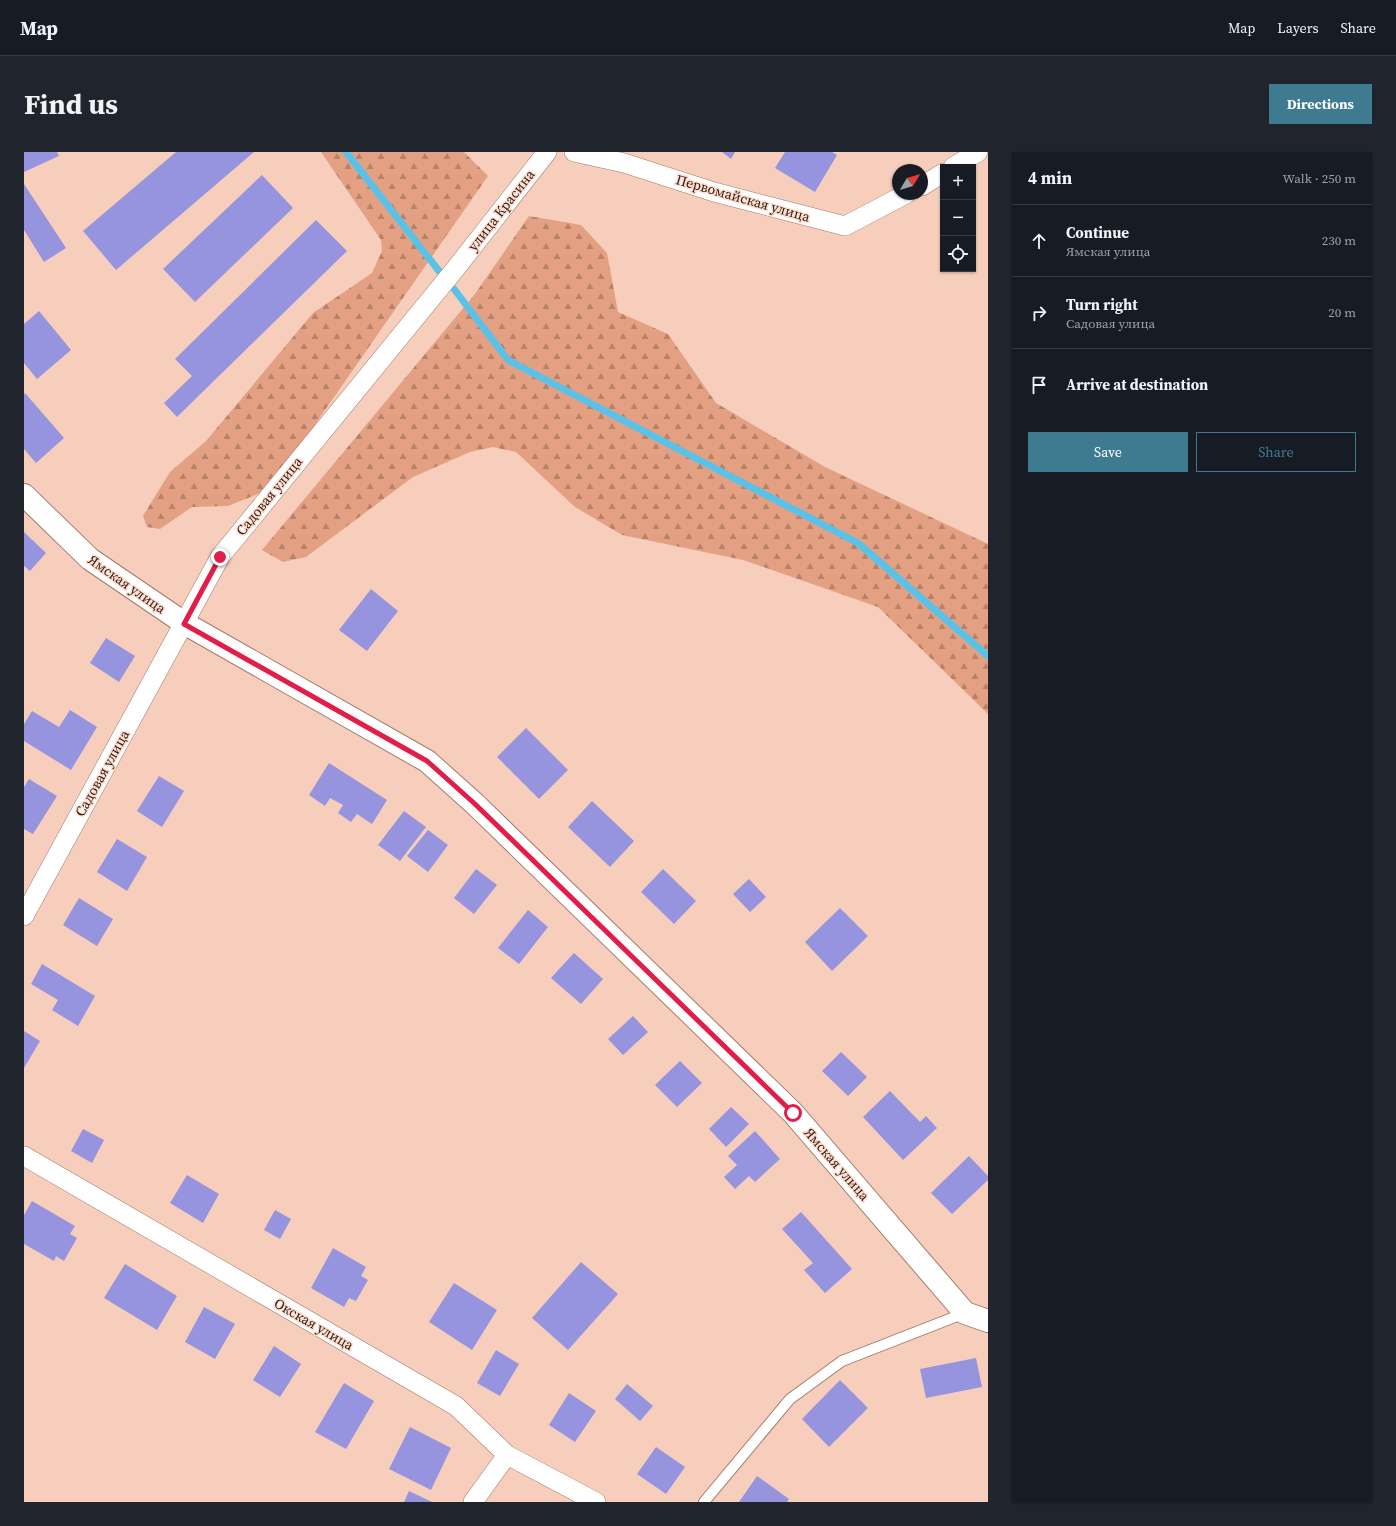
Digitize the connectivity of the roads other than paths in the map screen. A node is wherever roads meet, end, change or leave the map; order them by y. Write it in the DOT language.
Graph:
graph roads {
  1 [pos="547,152"];
  2 [pos="574,152"];
  3 [pos="978,152"];
  4 [pos="958,164"];
  5 [pos="940,175"];
  6 [pos="928,182"];
  7 [pos="894,200"];
  8 [pos="456,268"];
  9 [pos="24,495"];
  10 [pos="184,624"];
  11 [pos="24,916"];
  12 [pos="24,1156"];
  13 [pos="965,1313"];
  14 [pos="988,1321"];
  15 [pos="507,1455"];
  16 [pos="474,1502"];
  17 [pos="596,1502"];
  18 [pos="704,1502"];
  1 -- 8 [label="street, улица Красина"];
  2 -- 7 [label="street, Первомайская улица"];
  3 -- 4 [label="street"];
  5 -- 6 [label="street"];
  8 -- 10 [label="street, Садовая улица"];
  9 -- 10 [label="street, Ямская улица"];
  10 -- 11 [label="street, Садовая улица"];
  10 -- 13 [label="street, Ямская улица"];
  12 -- 15 [label="street, Окская улица"];
  13 -- 14 [label="street"];
  13 -- 18 [label="lane"];
  15 -- 16 [label="street"];
  15 -- 17 [label="street, Окская улица"];
}
